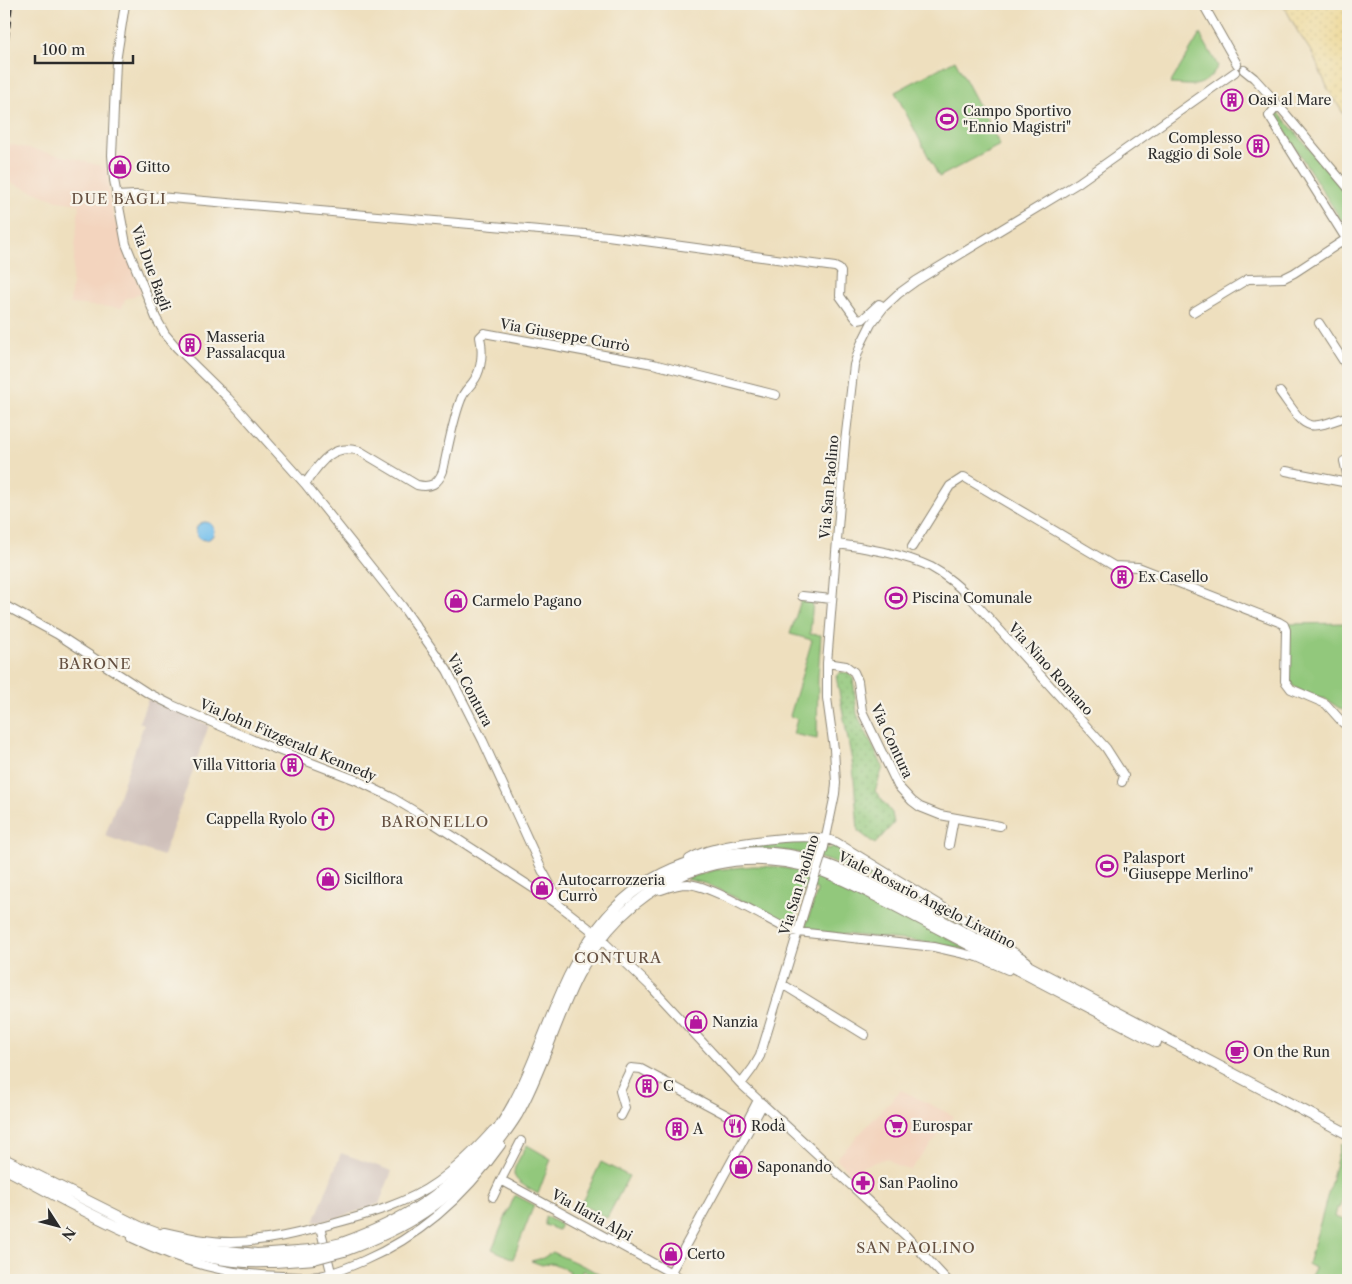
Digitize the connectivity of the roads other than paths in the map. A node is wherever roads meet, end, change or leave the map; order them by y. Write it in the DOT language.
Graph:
graph roads {
  1 [pos="125,4"];
  2 [pos="1203,4"];
  3 [pos="1239,68"];
  4 [pos="1278,105"];
  5 [pos="1348,188"];
  6 [pos="116,196"];
  7 [pos="1347,240"];
  8 [pos="884,308"];
  9 [pos="1193,312"];
  10 [pos="1319,324"];
  11 [pos="1348,368"];
  12 [pos="1280,392"];
  13 [pos="776,395"];
  14 [pos="1348,416"];
  15 [pos="1344,461"];
  16 [pos="1286,472"];
  17 [pos="1348,478"];
  18 [pos="1348,483"];
  19 [pos="305,484"];
  20 [pos="837,544"];
  21 [pos="912,547"];
  22 [pos="802,596"];
  23 [pos="832,599"];
  24 [pos="4,605"];
  25 [pos="826,663"];
  26 [pos="1348,725"];
  27 [pos="1122,782"];
  28 [pos="954,818"];
  29 [pos="1000,826"];
  30 [pos="827,838"];
  31 [pos="948,845"];
  32 [pos="670,869"];
  33 [pos="636,901"];
  34 [pos="559,905"];
  35 [pos="591,930"];
  36 [pos="798,932"];
  37 [pos="605,943"];
  38 [pos="782,984"];
  39 [pos="1060,988"];
  40 [pos="865,1035"];
  41 [pos="742,1084"];
  42 [pos="761,1102"];
  43 [pos="512,1113"];
  44 [pos="621,1116"];
  45 [pos="747,1126"];
  46 [pos="1348,1134"];
  47 [pos="521,1141"];
  48 [pos="1348,1142"];
  49 [pos="4,1159"];
  50 [pos="4,1168"];
  51 [pos="502,1180"];
  52 [pos="58,1196"];
  53 [pos="493,1196"];
  54 [pos="114,1214"];
  55 [pos="320,1227"];
  56 [pos="312,1254"];
  57 [pos="671,1272"];
  58 [pos="332,1277"];
  59 [pos="684,1280"];
  60 [pos="947,1280"];
  1 -- 6 [label="street, Via Due Bagli"];
  2 -- 3 [label="street"];
  3 -- 4 [label="street"];
  3 -- 8 [label="street, Via San Paolino"];
  4 -- 5 [label="street"];
  4 -- 7 [label="street"];
  6 -- 8 [label="street"];
  6 -- 19 [label="street, Via Due Bagli"];
  7 -- 9 [label="street"];
  8 -- 20 [label="street, Via San Paolino"];
  10 -- 11 [label="street"];
  12 -- 14 [label="street"];
  13 -- 19 [label="street, Via Giuseppe Currò"];
  15 -- 17 [label="street"];
  16 -- 18 [label="street"];
  19 -- 34 [label="street, Via Contura"];
  20 -- 23 [label="street, Via San Paolino"];
  20 -- 27 [label="street, Via Nino Romano"];
  21 -- 26 [label="street"];
  22 -- 23 [label="street"];
  23 -- 25 [label="street, Via San Paolino"];
  24 -- 34 [label="street, Via John Fitzgerald Kennedy"];
  25 -- 28 [label="street, Via Contura"];
  25 -- 30 [label="street, Via San Paolino"];
  28 -- 29 [label="street, Via Contura"];
  28 -- 31 [label="street"];
  30 -- 32 [label="street"];
  30 -- 36 [label="street, Via San Paolino, bridge"];
  30 -- 39 [label="street"];
  32 -- 39 [label="main road, Viale Rosario Angelo Livatino"];
  32 -- 43 [label="main road, Viale Rosario Angelo Livatino"];
  33 -- 36 [label="street"];
  33 -- 39 [label="main road, Viale Rosario Angelo Livatino"];
  33 -- 43 [label="main road, Viale Rosario Angelo Livatino"];
  34 -- 35 [label="street"];
  36 -- 38 [label="street, Via San Paolino"];
  36 -- 39 [label="street"];
  37 -- 41 [label="street"];
  38 -- 40 [label="street"];
  38 -- 41 [label="street, Via San Paolino"];
  39 -- 46 [label="main road, Viale Rosario Angelo Livatino"];
  39 -- 48 [label="main road, Viale Rosario Angelo Livatino"];
  41 -- 42 [label="street"];
  42 -- 45 [label="street"];
  42 -- 60 [label="street"];
  43 -- 55 [label="street"];
  43 -- 56 [label="main road, Viale Rosario Angelo Livatino, bridge"];
  43 -- 58 [label="street"];
  44 -- 45 [label="street"];
  45 -- 57 [label="street"];
  47 -- 51 [label="street"];
  49 -- 54 [label="main road"];
  50 -- 52 [label="main road"];
  51 -- 53 [label="street"];
  51 -- 57 [label="street, Via Ilaria Alpi"];
  52 -- 56 [label="main road"];
  52 -- 58 [label="street"];
  54 -- 55 [label="street"];
  54 -- 56 [label="main road"];
  55 -- 58 [label="street"];
  57 -- 59 [label="street, Via Ilaria Alpi"];
}
